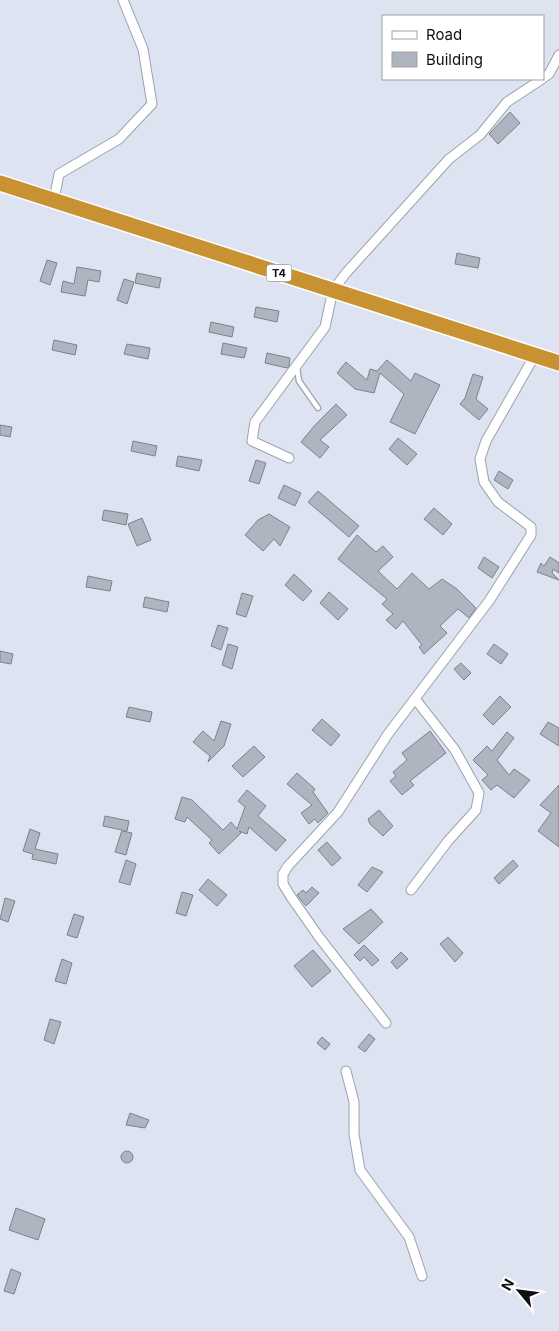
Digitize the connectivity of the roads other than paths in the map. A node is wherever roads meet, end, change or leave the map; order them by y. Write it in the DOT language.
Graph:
graph roads {
  1 [pos="123,0"];
  2 [pos="559,55"];
  3 [pos="544,78"];
  4 [pos="540,80"];
  5 [pos="0,183"];
  6 [pos="54,200"];
  7 [pos="333,290"];
  8 [pos="536,355"];
  9 [pos="559,363"];
  10 [pos="297,365"];
  11 [pos="318,408"];
  12 [pos="289,458"];
  13 [pos="416,700"];
  14 [pos="411,890"];
  15 [pos="386,1023"];
  16 [pos="346,1071"];
  17 [pos="422,1276"];
  1 -- 6 [label="street"];
  2 -- 3 [label="street"];
  4 -- 7 [label="street"];
  5 -- 6 [label="highway, T4"];
  6 -- 7 [label="highway, T4"];
  7 -- 8 [label="highway, T4"];
  7 -- 10 [label="street"];
  8 -- 9 [label="highway, T4"];
  8 -- 13 [label="street"];
  10 -- 11 [label="lane"];
  10 -- 12 [label="street"];
  13 -- 14 [label="street"];
  13 -- 15 [label="street"];
  16 -- 17 [label="street"];
}
